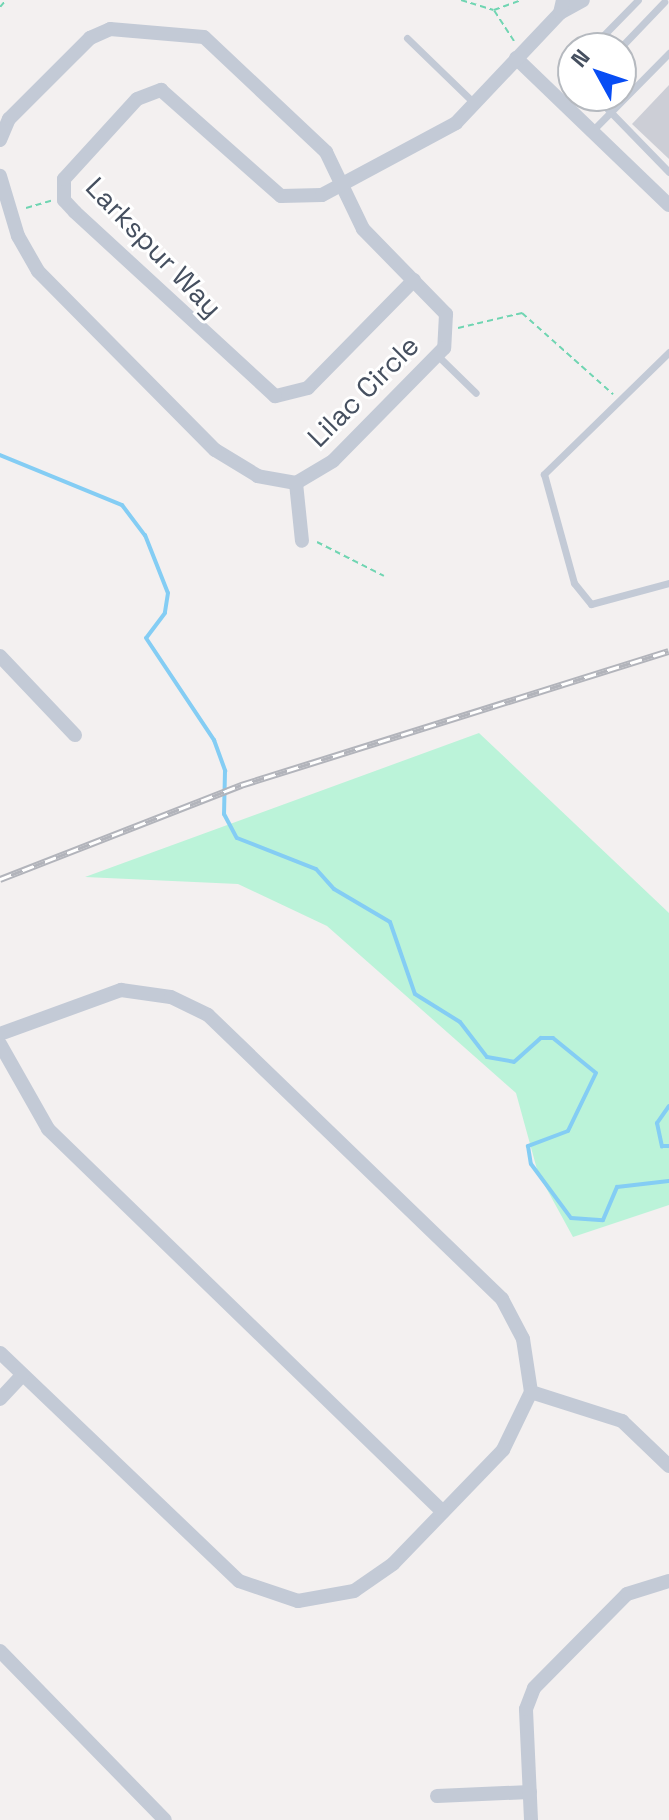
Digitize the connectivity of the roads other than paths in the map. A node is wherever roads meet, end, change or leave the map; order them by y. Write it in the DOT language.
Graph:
graph roads {
  1 [pos="583,0"];
  2 [pos="638,0"];
  3 [pos="665,3"];
  4 [pos="562,6"];
  5 [pos="607,32"];
  6 [pos="636,32"];
  7 [pos="407,38"];
  8 [pos="669,53"];
  9 [pos="520,54"];
  10 [pos="474,103"];
  11 [pos="609,114"];
  12 [pos="592,131"];
  13 [pos="0,140"];
  14 [pos="669,172"];
  15 [pos="0,176"];
  16 [pos="341,185"];
  17 [pos="669,205"];
  18 [pos="414,280"];
  19 [pos="669,352"];
  20 [pos="437,355"];
  21 [pos="476,393"];
  22 [pos="296,483"];
  23 [pos="301,538"];
  24 [pos="669,583"];
  25 [pos="0,656"];
  26 [pos="75,735"];
  27 [pos="0,1034"];
  28 [pos="0,1044"];
  29 [pos="0,1353"];
  30 [pos="22,1375"];
  31 [pos="531,1392"];
  32 [pos="0,1399"];
  33 [pos="669,1466"];
  34 [pos="443,1512"];
  35 [pos="669,1581"];
  36 [pos="0,1651"];
  37 [pos="530,1792"];
  38 [pos="437,1796"];
  39 [pos="165,1820"];
  40 [pos="531,1820"];
  1 -- 4 [label="street"];
  2 -- 5 [label="lane"];
  3 -- 6 [label="lane"];
  4 -- 9 [label="street"];
  7 -- 10 [label="lane"];
  8 -- 11 [label="lane"];
  9 -- 10 [label="street"];
  9 -- 12 [label="street"];
  10 -- 16 [label="street"];
  11 -- 12 [label="lane"];
  11 -- 14 [label="lane"];
  12 -- 17 [label="street"];
  13 -- 16 [label="street, Lilac Circle"];
  15 -- 22 [label="street, Lilac Circle"];
  16 -- 18 [label="street, Lilac Circle"];
  16 -- 18 [label="street, Larkspur Way"];
  18 -- 20 [label="street, Lilac Circle"];
  19 -- 24 [label="lane"];
  20 -- 21 [label="lane"];
  20 -- 22 [label="street, Lilac Circle"];
  22 -- 23 [label="street"];
  25 -- 26 [label="street"];
  27 -- 31 [label="street"];
  28 -- 34 [label="street"];
  29 -- 30 [label="street"];
  30 -- 32 [label="street"];
  30 -- 34 [label="street"];
  31 -- 33 [label="street"];
  31 -- 34 [label="street"];
  35 -- 37 [label="street"];
  36 -- 39 [label="street"];
  37 -- 38 [label="street"];
  37 -- 40 [label="street"];
}
